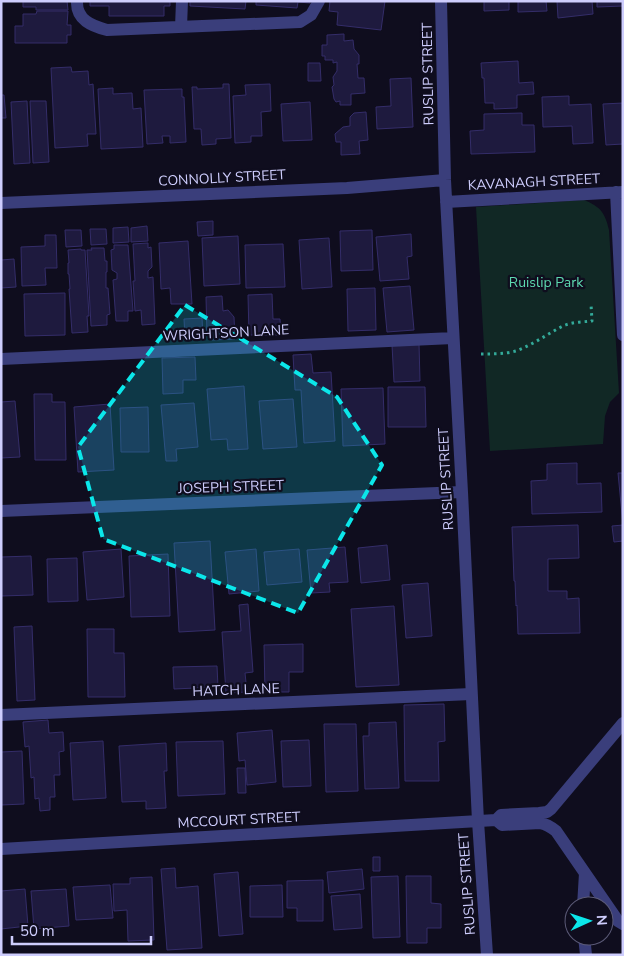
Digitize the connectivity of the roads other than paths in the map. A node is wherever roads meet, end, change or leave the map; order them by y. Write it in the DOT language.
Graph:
graph roads {
  1 [pos="77,1"];
  2 [pos="182,1"];
  3 [pos="319,1"];
  4 [pos="441,1"];
  5 [pos="181,27"];
  6 [pos="445,180"];
  7 [pos="619,192"];
  8 [pos="446,202"];
  9 [pos="1,203"];
  10 [pos="623,335"];
  11 [pos="453,338"];
  12 [pos="1,359"];
  13 [pos="462,492"];
  14 [pos="1,511"];
  15 [pos="471,694"];
  16 [pos="1,715"];
  17 [pos="623,723"];
  18 [pos="496,820"];
  19 [pos="478,821"];
  20 [pos="1,849"];
  21 [pos="585,873"];
  22 [pos="584,896"];
  23 [pos="623,924"];
  24 [pos="487,955"];
  1 -- 5 [label="street"];
  2 -- 5 [label="street"];
  3 -- 5 [label="street"];
  4 -- 6 [label="street, RUSLIP STREET"];
  6 -- 8 [label="street, RUSLIP STREET"];
  6 -- 9 [label="street, CONNOLLY STREET"];
  7 -- 8 [label="street, KAVANAGH STREET"];
  7 -- 10 [label="street"];
  8 -- 11 [label="street, RUSLIP STREET"];
  11 -- 12 [label="street, WRIGHTSON LANE"];
  11 -- 13 [label="street, RUSLIP STREET"];
  13 -- 14 [label="street, JOSEPH STREET"];
  13 -- 15 [label="street, RUSLIP STREET"];
  15 -- 16 [label="street, HATCH LANE"];
  15 -- 19 [label="street, RUSLIP STREET"];
  17 -- 18 [label="street"];
  18 -- 19 [label="street, MCCOURT STREET"];
  18 -- 21 [label="street"];
  19 -- 20 [label="street, MCCOURT STREET"];
  19 -- 24 [label="street, RUSLIP STREET"];
  21 -- 22 [label="street"];
  21 -- 23 [label="street"];
}
